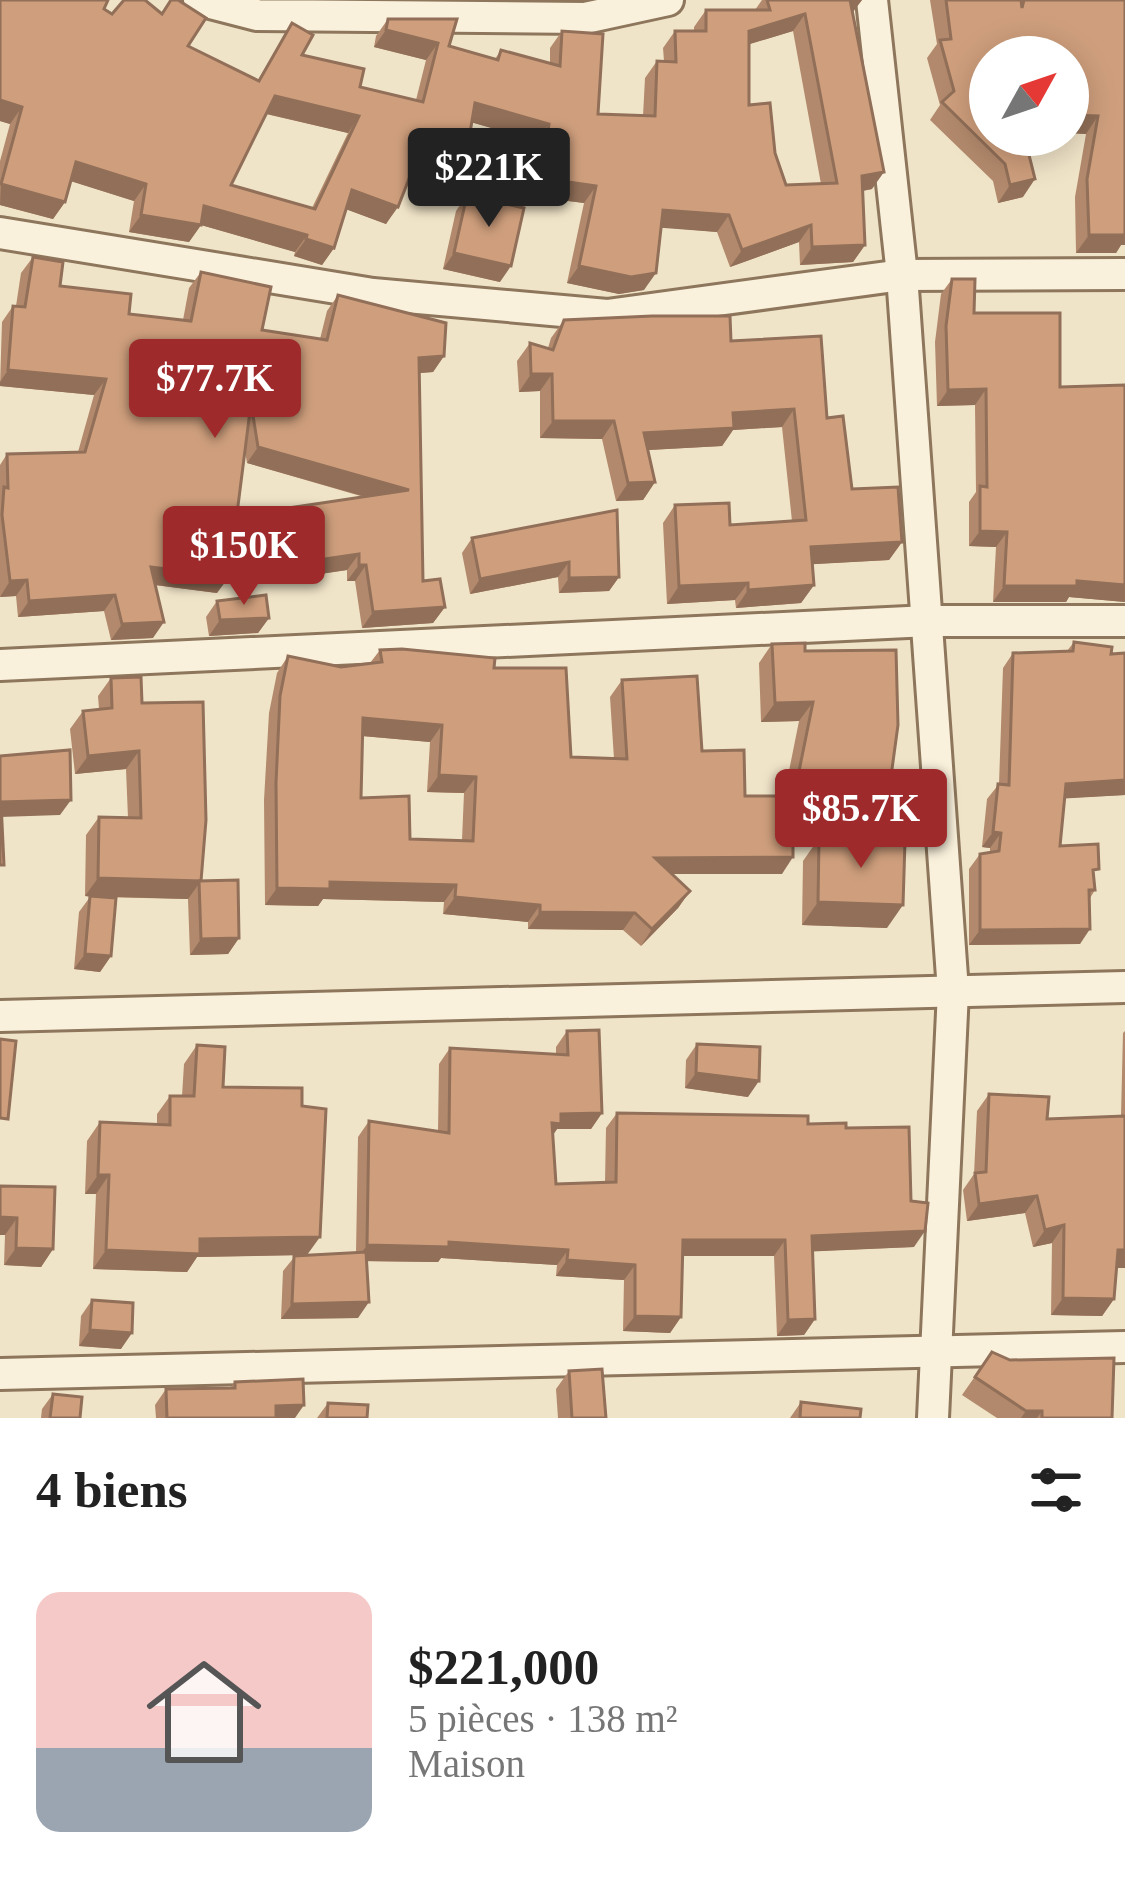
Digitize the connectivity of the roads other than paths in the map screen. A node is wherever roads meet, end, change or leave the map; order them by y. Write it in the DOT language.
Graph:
graph roads {
  1 [pos="199,0"];
  2 [pos="668,0"];
  3 [pos="872,0"];
  4 [pos="0,233"];
  5 [pos="1125,274"];
  6 [pos="902,275"];
  7 [pos="929,621"];
  8 [pos="1125,621"];
  9 [pos="0,665"];
  10 [pos="1125,987"];
  11 [pos="953,992"];
  12 [pos="0,1016"];
  13 [pos="1125,1347"];
  14 [pos="938,1352"];
  15 [pos="0,1374"];
  16 [pos="933,1418"];
  1 -- 2 [label="street"];
  3 -- 6 [label="street"];
  4 -- 6 [label="street"];
  5 -- 6 [label="street"];
  6 -- 7 [label="street"];
  7 -- 8 [label="street"];
  7 -- 9 [label="street"];
  7 -- 11 [label="street"];
  10 -- 11 [label="street"];
  11 -- 12 [label="street"];
  11 -- 14 [label="street"];
  13 -- 14 [label="street"];
  14 -- 15 [label="street"];
  14 -- 16 [label="street"];
}
